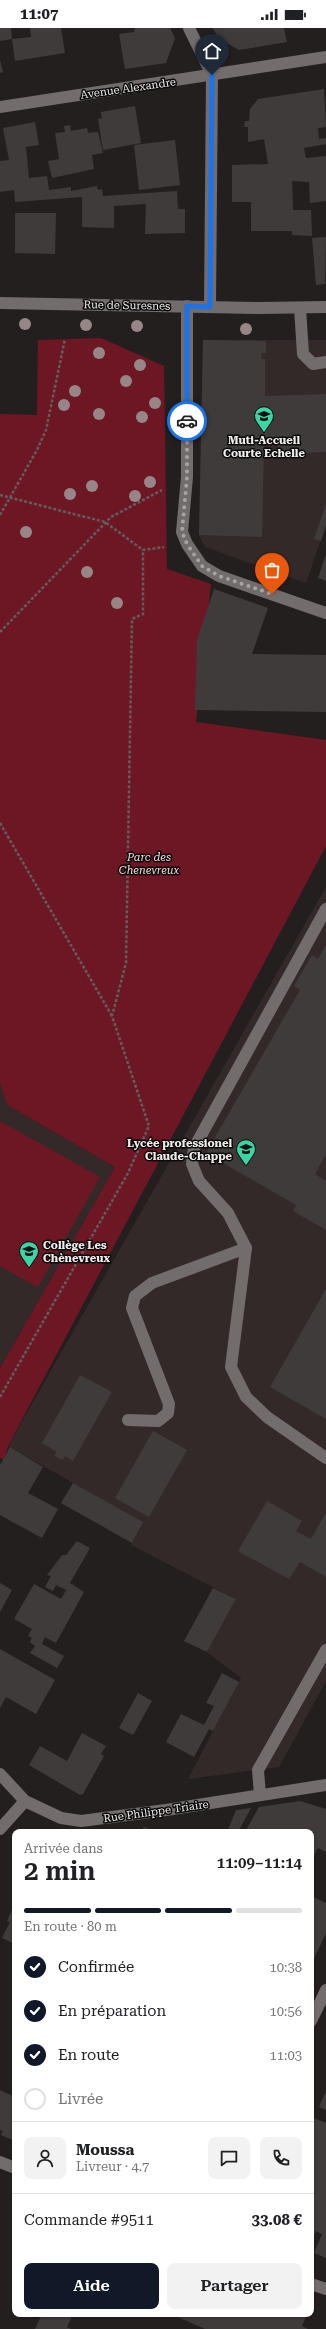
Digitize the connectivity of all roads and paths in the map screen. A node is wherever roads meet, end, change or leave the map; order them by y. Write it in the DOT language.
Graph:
graph roads {
  1 [pos="189,28"];
  2 [pos="326,57"];
  3 [pos="212,75"];
  4 [pos="0,107"];
  5 [pos="0,303"];
  6 [pos="187,306"];
  7 [pos="210,307"];
  8 [pos="326,307"];
  9 [pos="300,308"];
  10 [pos="65,339"];
  11 [pos="326,362"];
  12 [pos="187,477"];
  13 [pos="0,495"];
  14 [pos="10,498"];
  15 [pos="0,515"];
  16 [pos="105,522"];
  17 [pos="187,544"];
  18 [pos="143,550"];
  19 [pos="326,613"];
  20 [pos="0,632"];
  21 [pos="0,823"];
  22 [pos="326,910"];
  23 [pos="112,1016"];
  24 [pos="246,1248"];
  25 [pos="0,1397"];
  26 [pos="128,1420"];
  27 [pos="326,1458"];
  28 [pos="326,1650"];
  29 [pos="0,1774"];
  30 [pos="326,1785"];
  31 [pos="260,1795"];
  32 [pos="25,1801"];
  33 [pos="0,1829"];
  34 [pos="326,1990"];
  35 [pos="314,2015"];
  36 [pos="0,2162"];
  37 [pos="12,2167"];
  38 [pos="314,2285"];
  39 [pos="326,2290"];
  1 -- 3 [label="street"];
  2 -- 3 [label="street, Avenue Alexandre"];
  3 -- 4 [label="street, Avenue Alexandre"];
  3 -- 7 [label="street"];
  5 -- 6 [label="street, Rue de Suresnes"];
  6 -- 7 [label="street, Rue de Suresnes"];
  6 -- 12 [label="street"];
  7 -- 9 [label="street, Rue de Suresnes"];
  8 -- 9 [label="street, Rue de Suresnes"];
  9 -- 11 [label="street"];
  10 -- 14 [label="path"];
  12 -- 16 [label="path"];
  12 -- 17 [label="street"];
  13 -- 14 [label="path"];
  14 -- 15 [label="path"];
  14 -- 16 [label="path"];
  16 -- 18 [label="path"];
  16 -- 20 [label="path"];
  17 -- 18 [label="path"];
  17 -- 19 [label="street"];
  18 -- 23 [label="path"];
  21 -- 23 [label="path"];
  22 -- 24 [label="street"];
  23 -- 25 [label="path"];
  24 -- 26 [label="street"];
  24 -- 27 [label="street"];
  28 -- 31 [label="street"];
  29 -- 32 [label="street, Rue Philippe Triaire"];
  30 -- 31 [label="street, Rue Philippe Triaire"];
  31 -- 32 [label="street, Rue Philippe Triaire"];
  32 -- 33 [label="street"];
  34 -- 35 [label="street"];
  36 -- 37 [label="street"];
  38 -- 39 [label="street"];
}
